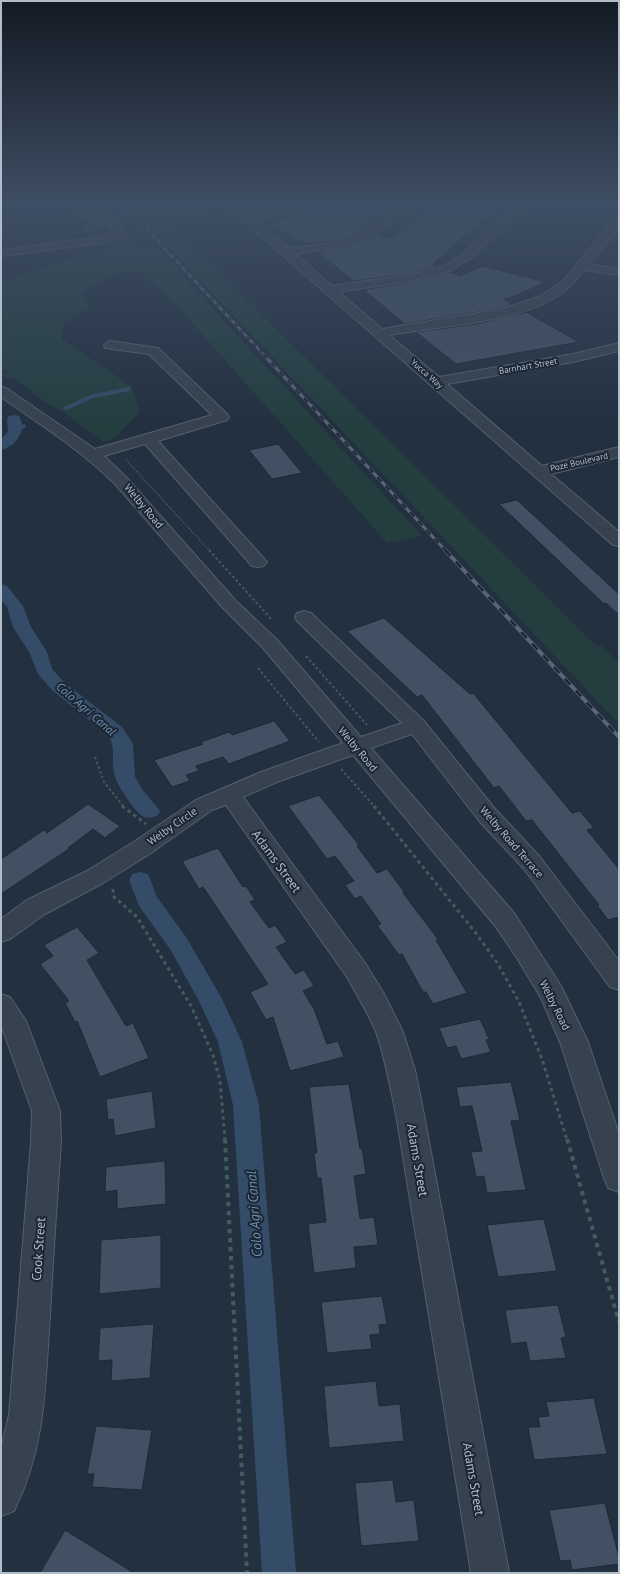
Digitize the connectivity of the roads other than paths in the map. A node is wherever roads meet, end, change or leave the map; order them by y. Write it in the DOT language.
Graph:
graph roads {
  1 [pos="318,278"];
  2 [pos="406,278"];
  3 [pos="570,278"];
  4 [pos="331,290"];
  5 [pos="380,333"];
  6 [pos="110,345"];
  7 [pos="619,347"];
  8 [pos="436,382"];
  9 [pos="1,391"];
  10 [pos="148,439"];
  11 [pos="619,452"];
  12 [pos="92,455"];
  13 [pos="539,472"];
  14 [pos="619,541"];
  15 [pos="258,562"];
  16 [pos="304,617"];
  17 [pos="416,725"];
  18 [pos="356,747"];
  19 [pos="229,793"];
  20 [pos="1,932"];
  21 [pos="619,980"];
  22 [pos="1,1005"];
  23 [pos="619,1178"];
  24 [pos="1,1498"];
  25 [pos="490,1573"];
  1 -- 4 [label="street, Yucca Way"];
  2 -- 4 [label="street"];
  3 -- 5 [label="street"];
  4 -- 5 [label="street, Yucca Way"];
  5 -- 8 [label="street, Yucca Way"];
  6 -- 10 [label="street"];
  7 -- 8 [label="street, Barnhart Street"];
  8 -- 13 [label="street, Yucca Way"];
  9 -- 12 [label="street, Welby Road"];
  10 -- 12 [label="street"];
  10 -- 15 [label="street"];
  11 -- 13 [label="street, Poze Boulevard"];
  12 -- 18 [label="street, Welby Road"];
  13 -- 14 [label="street, Yucca Way"];
  16 -- 17 [label="street, Welby Road Terrace"];
  17 -- 18 [label="street"];
  17 -- 21 [label="street, Welby Road Terrace"];
  18 -- 19 [label="street, Welby Circle"];
  18 -- 23 [label="street, Welby Road"];
  19 -- 20 [label="street, Welby Circle"];
  19 -- 25 [label="street, Adams Street"];
  22 -- 24 [label="street, Cook Street"];
}
